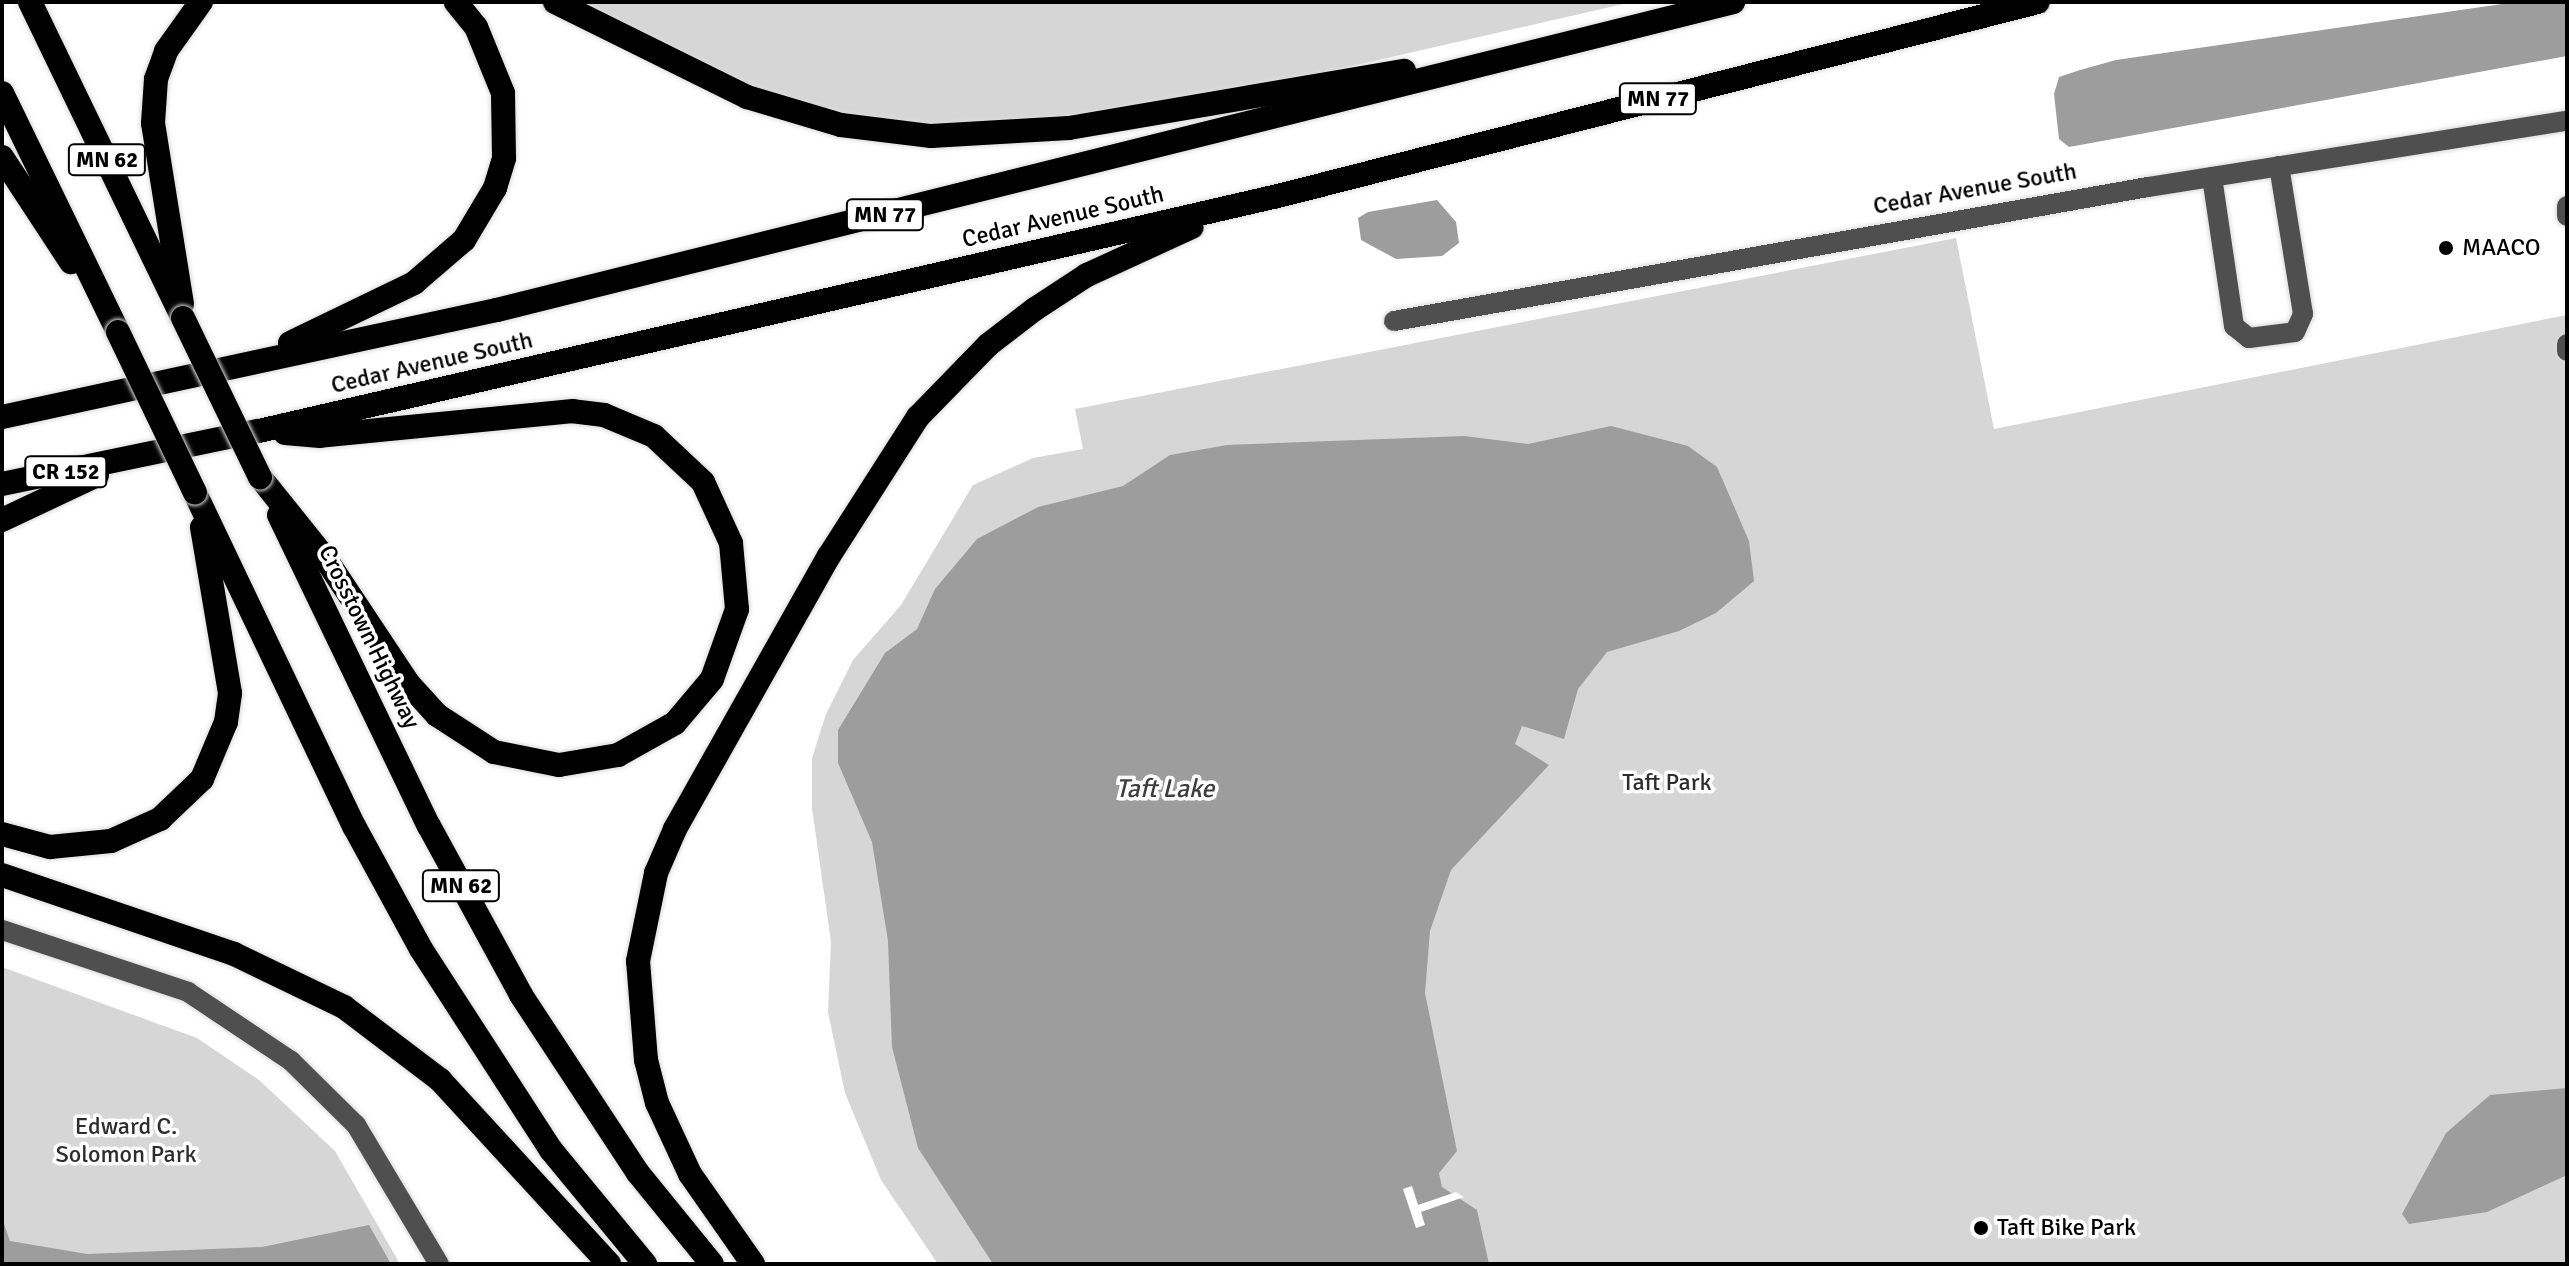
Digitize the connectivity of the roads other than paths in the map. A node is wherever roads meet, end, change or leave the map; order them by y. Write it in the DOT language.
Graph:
graph roads {
  1 [pos="30,2"];
  2 [pos="201,2"];
  3 [pos="456,2"];
  4 [pos="555,2"];
  5 [pos="1712,2"];
  6 [pos="1733,2"];
  7 [pos="2038,2"];
  8 [pos="1681,15"];
  9 [pos="1529,53"];
  10 [pos="2,93"];
  11 [pos="2567,121"];
  12 [pos="2,157"];
  13 [pos="2279,166"];
  14 [pos="2212,177"];
  15 [pos="1278,196"];
  16 [pos="2567,206"];
  17 [pos="2567,216"];
  18 [pos="183,318"];
  19 [pos="1394,321"];
  20 [pos="118,332"];
  21 [pos="2567,344"];
  22 [pos="2567,351"];
  23 [pos="226,368"];
  24 [pos="9,414"];
  25 [pos="252,433"];
  26 [pos="131,460"];
  27 [pos="260,477"];
  28 [pos="2,484"];
  29 [pos="195,493"];
  30 [pos="2,520"];
  31 [pos="2,834"];
  32 [pos="2,875"];
  33 [pos="2,930"];
  34 [pos="439,1264"];
  35 [pos="609,1264"];
  36 [pos="645,1264"];
  37 [pos="712,1264"];
  38 [pos="753,1264"];
  1 -- 18 [label="highway, Crosstown Highway / MN 62"];
  2 -- 18 [label="highway"];
  3 -- 23 [label="highway"];
  4 -- 9 [label="highway"];
  5 -- 8 [label="highway"];
  6 -- 8 [label="highway, Cedar Avenue South / MN 77"];
  7 -- 15 [label="highway, Cedar Avenue South / MN 77"];
  8 -- 9 [label="highway, Cedar Avenue South / MN 77"];
  9 -- 23 [label="highway, Cedar Avenue South / MN 77"];
  10 -- 20 [label="highway, MN 62"];
  11 -- 13 [label="street, Cedar Avenue South"];
  12 -- 20 [label="highway"];
  13 -- 14 [label="street, Cedar Avenue South"];
  13 -- 14 [label="street"];
  14 -- 19 [label="street, Cedar Avenue South"];
  15 -- 25 [label="highway, Cedar Avenue South / MN 77"];
  15 -- 38 [label="highway"];
  16 -- 17 [label="street"];
  18 -- 27 [label="highway, Crosstown Highway / MN 62, bridge"];
  20 -- 29 [label="highway, MN 62, bridge"];
  21 -- 22 [label="street"];
  23 -- 24 [label="highway, Cedar Avenue South"];
  25 -- 26 [label="highway, Cedar Avenue South / CR 152"];
  25 -- 27 [label="highway"];
  26 -- 28 [label="highway, Cedar Avenue South / CR 152"];
  26 -- 30 [label="highway"];
  27 -- 37 [label="highway, Crosstown Highway / MN 62"];
  29 -- 31 [label="highway"];
  29 -- 36 [label="highway, MN 62"];
  32 -- 35 [label="highway"];
  33 -- 34 [label="street"];
}
